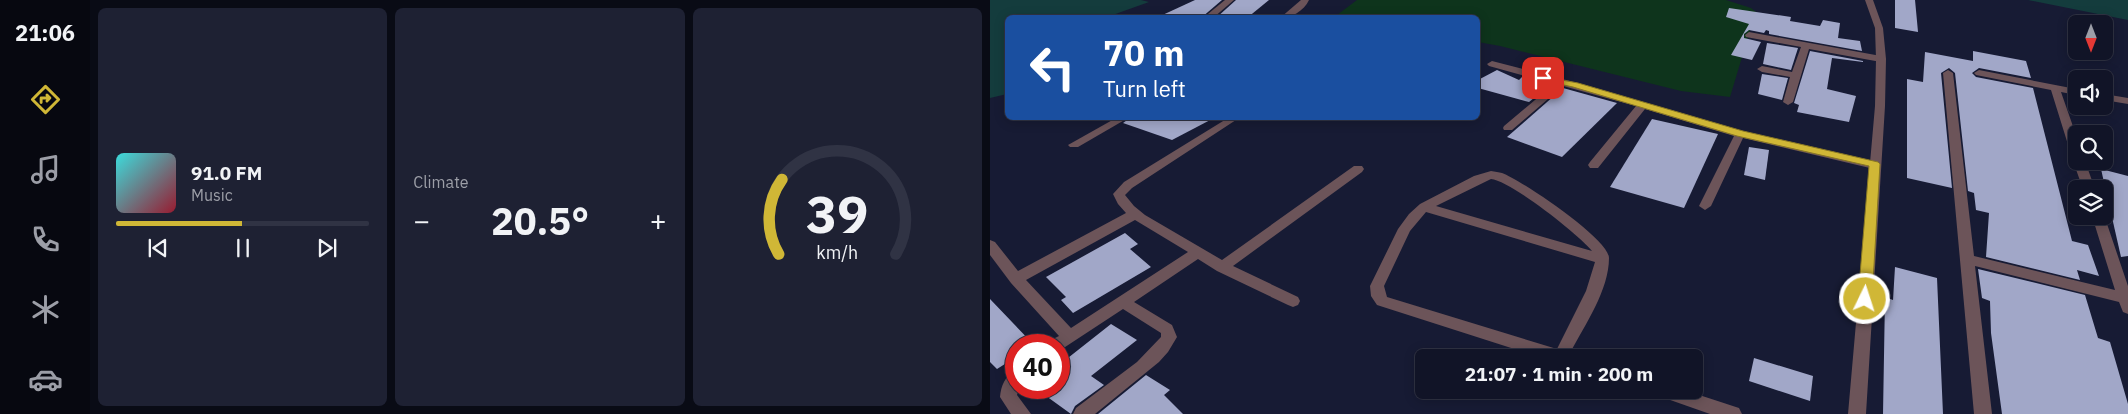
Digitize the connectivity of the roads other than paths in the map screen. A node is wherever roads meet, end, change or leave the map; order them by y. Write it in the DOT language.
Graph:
graph roads {
  1 [pos="1230,0"];
  2 [pos="1305,0"];
  3 [pos="1869,0"];
  4 [pos="1214,11"];
  5 [pos="1206,15"];
  6 [pos="1210,15"];
  7 [pos="1288,15"];
  8 [pos="1749,35"];
  9 [pos="1805,47"];
  10 [pos="1881,59"];
  11 [pos="1492,64"];
  12 [pos="1762,69"];
  13 [pos="1948,73"];
  14 [pos="1979,73"];
  15 [pos="1795,75"];
  16 [pos="1560,83"];
  17 [pos="2055,88"];
  18 [pos="2068,90"];
  19 [pos="2113,98"];
  20 [pos="2128,101"];
  21 [pos="1788,102"];
  22 [pos="1642,106"];
  23 [pos="1119,120"];
  24 [pos="1231,120"];
  25 [pos="1508,128"];
  26 [pos="2068,128"];
  27 [pos="1740,134"];
  28 [pos="1074,145"];
  29 [pos="1874,164"];
  30 [pos="1594,166"];
  31 [pos="1358,169"];
  32 [pos="1705,206"];
  33 [pos="1424,207"];
  34 [pos="1135,214"];
  35 [pos="2101,225"];
  36 [pos="990,245"];
  37 [pos="1198,252"];
  38 [pos="1603,259"];
  39 [pos="1967,259"];
  40 [pos="1222,267"];
  41 [pos="1016,279"];
  42 [pos="1293,301"];
  43 [pos="1123,302"];
  44 [pos="2127,302"];
  45 [pos="1058,334"];
  46 [pos="1070,336"];
  47 [pos="1537,349"];
  48 [pos="1567,349"];
  49 [pos="1010,399"];
  50 [pos="1689,399"];
  51 [pos="1022,414"];
  52 [pos="1082,414"];
  53 [pos="1733,414"];
  54 [pos="1857,414"];
  55 [pos="1983,414"];
  1 -- 4 [label="street"];
  2 -- 7 [label="street"];
  3 -- 10 [label="street"];
  4 -- 5 [label="street"];
  4 -- 6 [label="street"];
  8 -- 9 [label="street"];
  9 -- 10 [label="street"];
  9 -- 15 [label="street"];
  10 -- 29 [label="street"];
  11 -- 16 [label="street"];
  12 -- 15 [label="street"];
  13 -- 39 [label="street"];
  14 -- 17 [label="street"];
  15 -- 21 [label="street"];
  16 -- 22 [label="street"];
  16 -- 25 [label="street"];
  17 -- 18 [label="street"];
  17 -- 26 [label="street"];
  19 -- 20 [label="street"];
  22 -- 27 [label="street"];
  22 -- 30 [label="street"];
  23 -- 28 [label="street"];
  24 -- 34 [label="street"];
  27 -- 29 [label="street"];
  27 -- 32 [label="street"];
  29 -- 54 [label="street"];
  31 -- 40 [label="street"];
  33 -- 38 [label="street"];
  33 -- 38 [label="street"];
  33 -- 47 [label="street"];
  34 -- 37 [label="street"];
  34 -- 41 [label="street"];
  35 -- 44 [label="street"];
  36 -- 41 [label="street"];
  37 -- 40 [label="street"];
  37 -- 43 [label="street"];
  38 -- 48 [label="street"];
  39 -- 44 [label="street"];
  39 -- 55 [label="street"];
  40 -- 42 [label="street"];
  41 -- 45 [label="street"];
  43 -- 46 [label="street"];
  43 -- 52 [label="street"];
  49 -- 51 [label="street"];
  50 -- 53 [label="street"];
}
